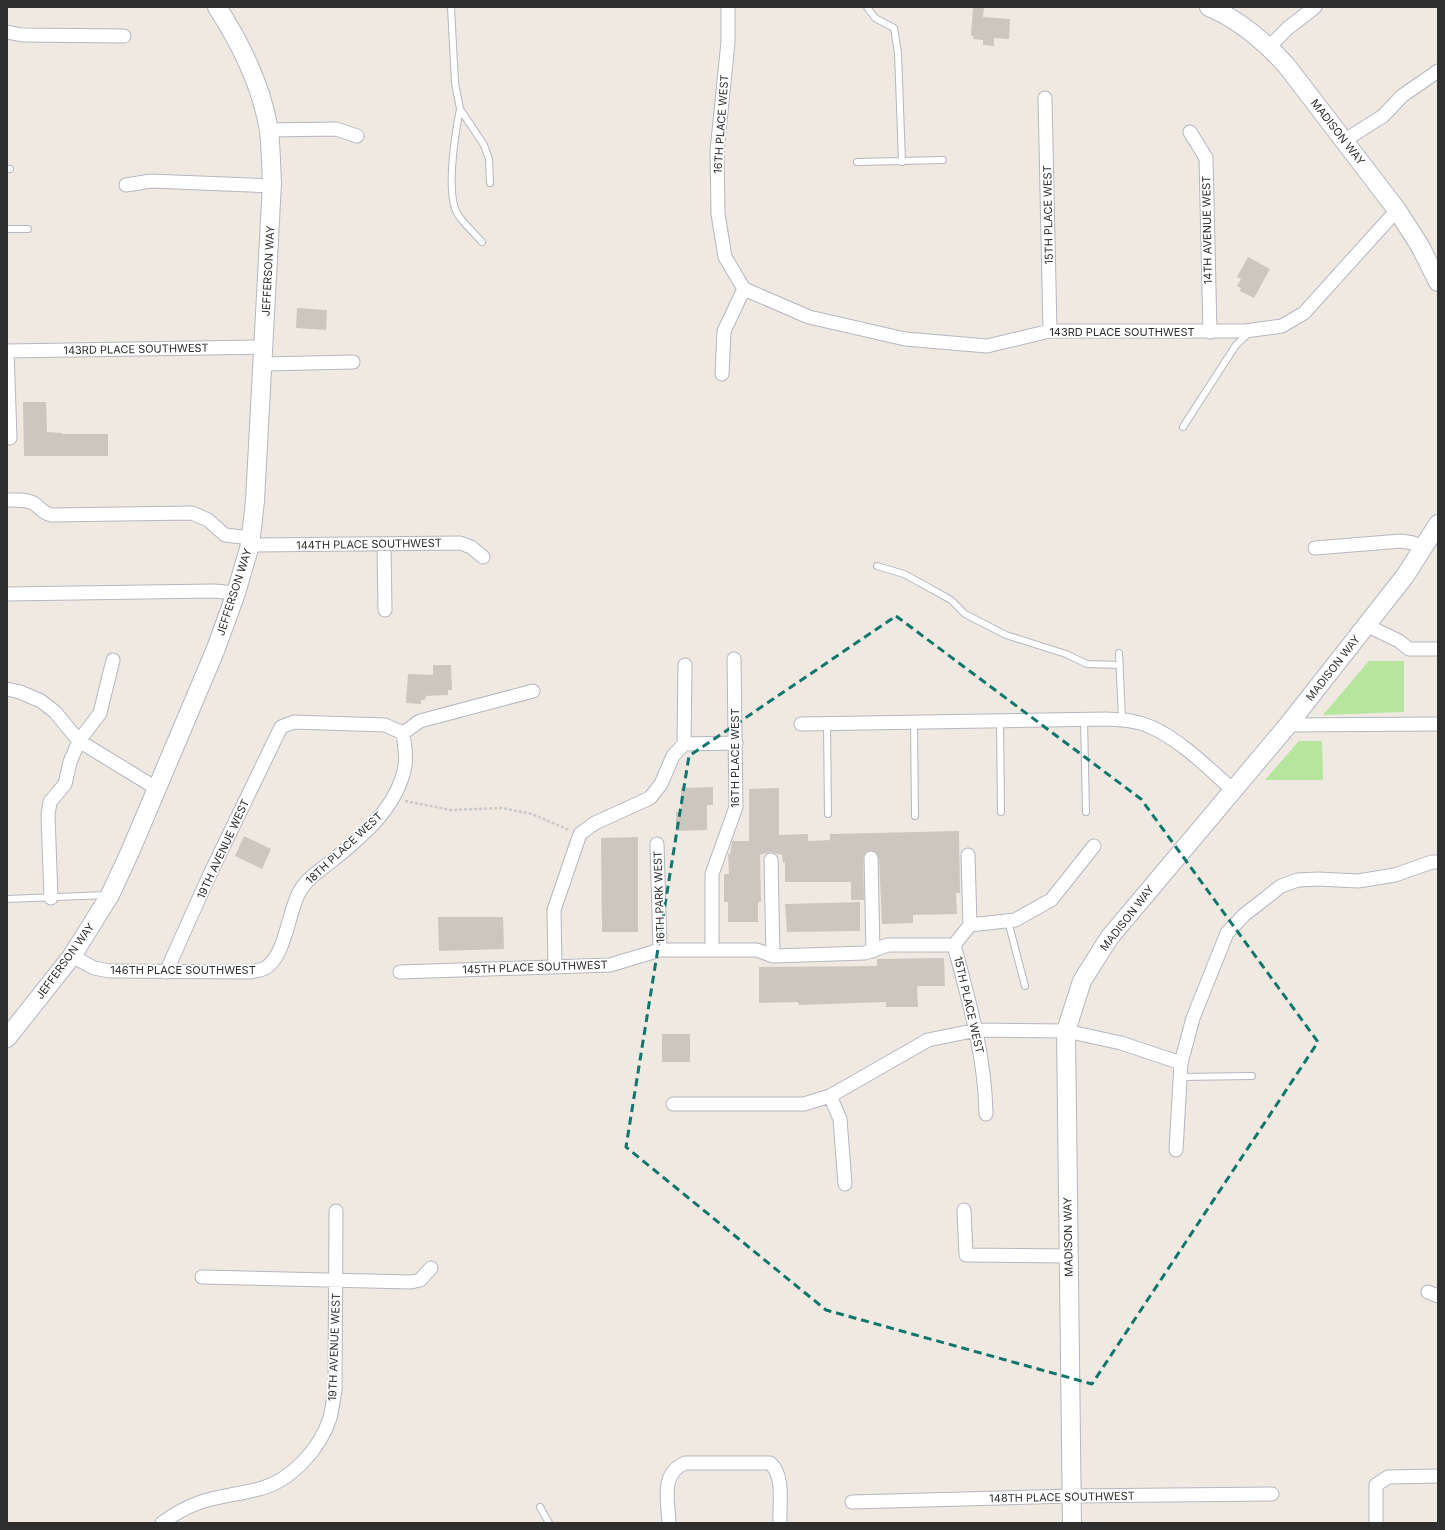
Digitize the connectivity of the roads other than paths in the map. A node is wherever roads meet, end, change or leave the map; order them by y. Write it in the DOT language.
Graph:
graph roads {
  1 [pos="217,7"];
  2 [pos="451,7"];
  3 [pos="728,7"];
  4 [pos="867,7"];
  5 [pos="1209,7"];
  6 [pos="1315,7"];
  7 [pos="7,32"];
  8 [pos="124,36"];
  9 [pos="1269,47"];
  10 [pos="1438,70"];
  11 [pos="1045,98"];
  12 [pos="460,109"];
  13 [pos="269,130"];
  14 [pos="1190,132"];
  15 [pos="357,136"];
  16 [pos="1345,140"];
  17 [pos="943,160"];
  18 [pos="857,162"];
  19 [pos="902,162"];
  20 [pos="490,182"];
  21 [pos="126,185"];
  22 [pos="272,186"];
  23 [pos="1397,210"];
  24 [pos="7,229"];
  25 [pos="28,229"];
  26 [pos="482,242"];
  27 [pos="1438,282"];
  28 [pos="744,289"];
  29 [pos="1050,331"];
  30 [pos="1249,331"];
  31 [pos="1210,332"];
  32 [pos="7,351"];
  33 [pos="264,355"];
  34 [pos="353,362"];
  35 [pos="722,374"];
  36 [pos="1183,427"];
  37 [pos="10,438"];
  38 [pos="7,500"];
  39 [pos="1438,524"];
  40 [pos="250,542"];
  41 [pos="384,544"];
  42 [pos="1315,548"];
  43 [pos="1425,548"];
  44 [pos="483,557"];
  45 [pos="877,566"];
  46 [pos="236,593"];
  47 [pos="7,594"];
  48 [pos="385,610"];
  49 [pos="1366,625"];
  50 [pos="1438,649"];
  51 [pos="1119,653"];
  52 [pos="734,659"];
  53 [pos="113,660"];
  54 [pos="685,665"];
  55 [pos="1120,665"];
  56 [pos="7,689"];
  57 [pos="532,691"];
  58 [pos="1084,719"];
  59 [pos="1122,720"];
  60 [pos="1000,721"];
  61 [pos="914,722"];
  62 [pos="801,724"];
  63 [pos="827,724"];
  64 [pos="1438,724"];
  65 [pos="1288,725"];
  66 [pos="403,733"];
  67 [pos="79,741"];
  68 [pos="736,743"];
  69 [pos="684,744"];
  70 [pos="156,788"];
  71 [pos="1233,790"];
  72 [pos="1001,812"];
  73 [pos="1086,812"];
  74 [pos="828,814"];
  75 [pos="916,816"];
  76 [pos="657,844"];
  77 [pos="1094,846"];
  78 [pos="968,855"];
  79 [pos="871,858"];
  80 [pos="770,860"];
  81 [pos="1438,862"];
  82 [pos="110,895"];
  83 [pos="7,898"];
  84 [pos="51,898"];
  85 [pos="1012,921"];
  86 [pos="970,925"];
  87 [pos="954,944"];
  88 [pos="660,950"];
  89 [pos="712,950"];
  90 [pos="872,951"];
  91 [pos="72,956"];
  92 [pos="773,956"];
  93 [pos="272,962"];
  94 [pos="554,967"];
  95 [pos="166,972"];
  96 [pos="400,972"];
  97 [pos="1025,986"];
  98 [pos="977,1030"];
  99 [pos="1066,1031"];
  100 [pos="7,1038"];
  101 [pos="1181,1063"];
  102 [pos="1252,1076"];
  103 [pos="1180,1077"];
  104 [pos="830,1096"];
  105 [pos="673,1104"];
  106 [pos="986,1114"];
  107 [pos="1176,1150"];
  108 [pos="845,1184"];
  109 [pos="964,1210"];
  110 [pos="336,1211"];
  111 [pos="1068,1256"];
  112 [pos="431,1268"];
  113 [pos="202,1277"];
  114 [pos="336,1281"];
  115 [pos="1438,1476"];
  116 [pos="1272,1494"];
  117 [pos="1070,1496"];
  118 [pos="852,1502"];
  119 [pos="540,1507"];
  120 [pos="162,1523"];
  121 [pos="549,1523"];
  122 [pos="669,1523"];
  123 [pos="780,1523"];
  124 [pos="1072,1523"];
  125 [pos="1376,1523"];
  1 -- 13 [label="street, JEFFERSON WAY"];
  2 -- 12 [label="lane"];
  3 -- 28 [label="street, 16TH PLACE WEST"];
  4 -- 19 [label="lane"];
  5 -- 9 [label="street, MADISON WAY"];
  6 -- 9 [label="street"];
  7 -- 8 [label="street"];
  9 -- 16 [label="street, MADISON WAY"];
  10 -- 16 [label="street"];
  11 -- 29 [label="street, 15TH PLACE WEST"];
  12 -- 20 [label="lane"];
  12 -- 26 [label="lane"];
  13 -- 15 [label="street"];
  13 -- 22 [label="street, JEFFERSON WAY"];
  14 -- 31 [label="street, 14TH AVENUE WEST"];
  16 -- 23 [label="street, MADISON WAY"];
  17 -- 19 [label="lane"];
  18 -- 19 [label="lane"];
  21 -- 22 [label="street"];
  22 -- 33 [label="street, JEFFERSON WAY"];
  23 -- 27 [label="street, MADISON WAY"];
  23 -- 30 [label="street, 143RD PLACE SOUTHWEST"];
  24 -- 25 [label="lane"];
  28 -- 29 [label="street, 143RD PLACE SOUTHWEST"];
  28 -- 35 [label="street"];
  29 -- 31 [label="street, 143RD PLACE SOUTHWEST"];
  30 -- 31 [label="street, 143RD PLACE SOUTHWEST"];
  30 -- 36 [label="lane"];
  32 -- 33 [label="street, 143RD PLACE SOUTHWEST"];
  32 -- 37 [label="street"];
  33 -- 34 [label="street, 143RD PLACE SOUTHWEST"];
  33 -- 40 [label="street, JEFFERSON WAY"];
  38 -- 40 [label="street, 144TH PLACE SOUTHWEST"];
  39 -- 43 [label="street, MADISON WAY"];
  40 -- 41 [label="street, 144TH PLACE SOUTHWEST"];
  40 -- 46 [label="street, JEFFERSON WAY"];
  41 -- 44 [label="street, 144TH PLACE SOUTHWEST"];
  41 -- 48 [label="street"];
  42 -- 43 [label="street"];
  43 -- 49 [label="street, MADISON WAY"];
  45 -- 55 [label="lane"];
  46 -- 47 [label="street"];
  46 -- 70 [label="street, JEFFERSON WAY"];
  49 -- 50 [label="street"];
  49 -- 65 [label="street, MADISON WAY"];
  51 -- 55 [label="lane"];
  52 -- 68 [label="street, 16TH PLACE WEST"];
  53 -- 67 [label="street"];
  54 -- 69 [label="street"];
  55 -- 59 [label="lane"];
  56 -- 67 [label="street"];
  57 -- 66 [label="street"];
  58 -- 59 [label="street"];
  58 -- 60 [label="street"];
  58 -- 73 [label="lane"];
  59 -- 71 [label="street"];
  60 -- 61 [label="street"];
  60 -- 72 [label="lane"];
  61 -- 63 [label="street"];
  61 -- 75 [label="lane"];
  62 -- 63 [label="street"];
  63 -- 74 [label="lane"];
  64 -- 65 [label="street"];
  65 -- 71 [label="street, MADISON WAY"];
  66 -- 93 [label="street, 18TH PLACE WEST"];
  66 -- 95 [label="street, 19TH AVENUE WEST"];
  67 -- 70 [label="street"];
  67 -- 84 [label="street"];
  68 -- 69 [label="street"];
  68 -- 89 [label="street, 16TH PLACE WEST"];
  69 -- 94 [label="street"];
  70 -- 82 [label="street, JEFFERSON WAY"];
  71 -- 99 [label="street, MADISON WAY"];
  76 -- 88 [label="street, 16TH PARK WEST"];
  77 -- 85 [label="street"];
  78 -- 86 [label="street"];
  79 -- 90 [label="street"];
  80 -- 92 [label="street"];
  81 -- 101 [label="street"];
  82 -- 84 [label="lane"];
  82 -- 91 [label="street, JEFFERSON WAY"];
  83 -- 84 [label="lane"];
  85 -- 86 [label="street"];
  85 -- 97 [label="lane"];
  86 -- 87 [label="street"];
  87 -- 90 [label="street, 145TH PLACE SOUTHWEST"];
  87 -- 98 [label="street, 15TH PLACE WEST"];
  88 -- 89 [label="street, 145TH PLACE SOUTHWEST"];
  88 -- 94 [label="street, 145TH PLACE SOUTHWEST"];
  89 -- 92 [label="street, 145TH PLACE SOUTHWEST"];
  90 -- 92 [label="street, 145TH PLACE SOUTHWEST"];
  91 -- 95 [label="street, 146TH PLACE SOUTHWEST"];
  91 -- 100 [label="street, JEFFERSON WAY"];
  93 -- 95 [label="street, 146TH PLACE SOUTHWEST"];
  94 -- 96 [label="street, 145TH PLACE SOUTHWEST"];
  98 -- 99 [label="street"];
  98 -- 104 [label="street"];
  98 -- 106 [label="street, 15TH PLACE WEST"];
  99 -- 101 [label="street"];
  99 -- 111 [label="street, MADISON WAY"];
  101 -- 103 [label="street"];
  102 -- 103 [label="lane"];
  103 -- 107 [label="street"];
  104 -- 105 [label="street"];
  104 -- 108 [label="street"];
  109 -- 111 [label="street"];
  110 -- 114 [label="street, 19TH AVENUE WEST"];
  111 -- 117 [label="street, MADISON WAY"];
  112 -- 114 [label="street"];
  113 -- 114 [label="street"];
  114 -- 120 [label="street, 19TH AVENUE WEST"];
  115 -- 125 [label="street"];
  116 -- 117 [label="street, 148TH PLACE SOUTHWEST"];
  117 -- 118 [label="street, 148TH PLACE SOUTHWEST"];
  117 -- 124 [label="street, MADISON WAY"];
  119 -- 121 [label="lane"];
  122 -- 123 [label="street"];
}
